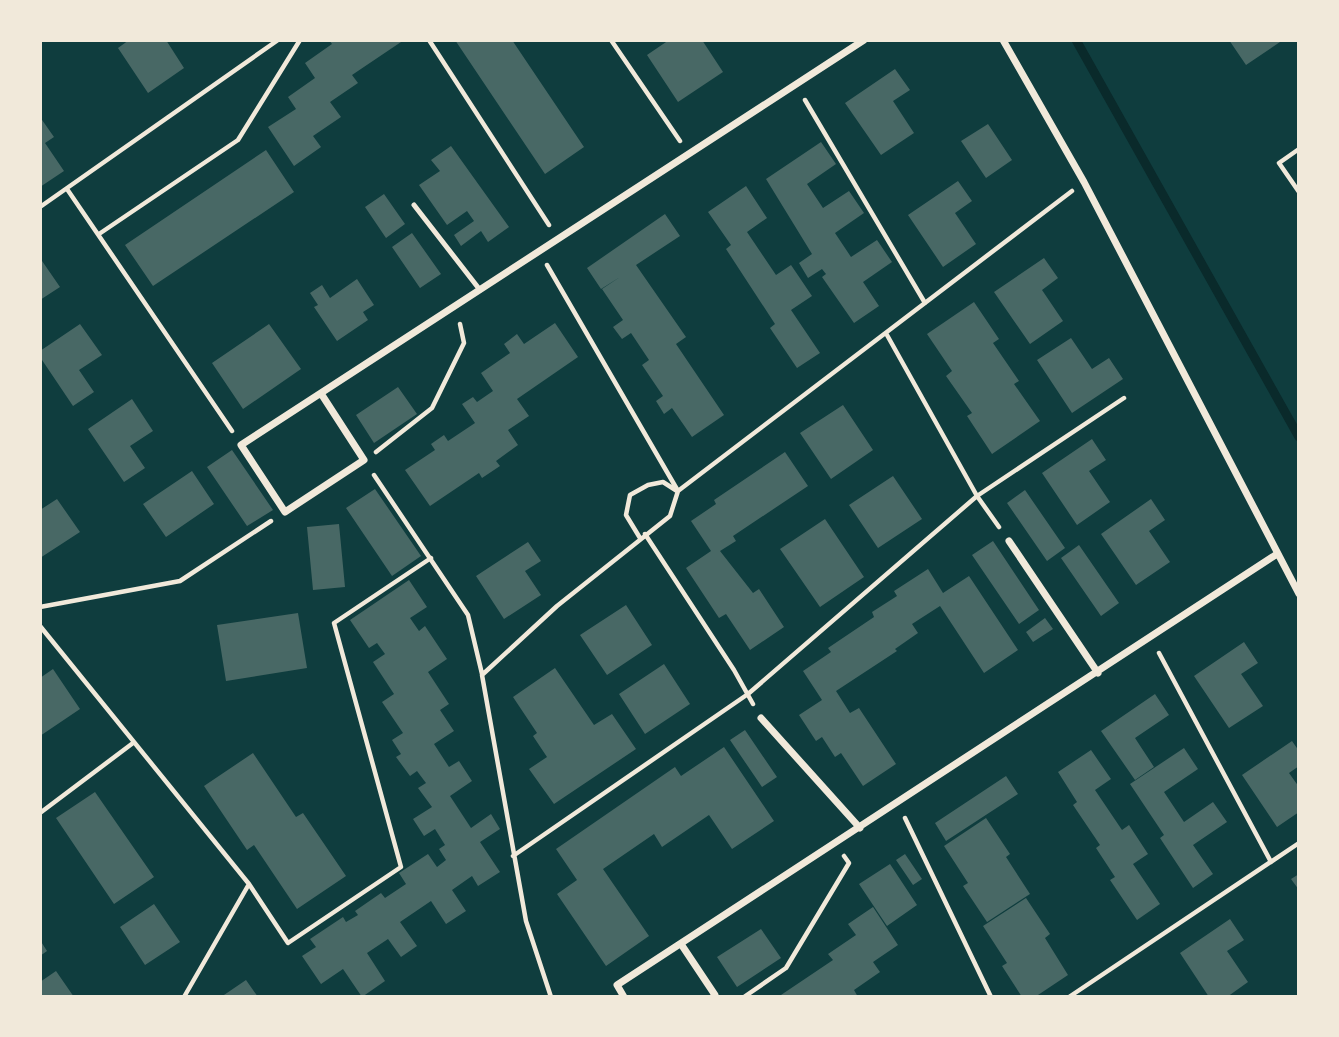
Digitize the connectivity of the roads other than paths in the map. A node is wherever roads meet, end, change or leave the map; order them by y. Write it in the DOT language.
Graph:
graph roads {
  1 [pos="864,40"];
  2 [pos="1003,40"];
  3 [pos="414,205"];
  4 [pos="480,290"];
  5 [pos="322,395"];
  6 [pos="1009,541"];
  7 [pos="1277,554"];
  8 [pos="1299,594"];
  9 [pos="1098,673"];
  10 [pos="761,718"];
  11 [pos="860,828"];
  12 [pos="681,944"];
  13 [pos="624,997"];
  14 [pos="713,997"];
  1 -- 4 [label="street"];
  2 -- 7 [label="street"];
  3 -- 4 [label="lane"];
  4 -- 5 [label="street"];
  5 -- 5 [label="street"];
  6 -- 9 [label="street"];
  7 -- 8 [label="street"];
  7 -- 9 [label="street"];
  9 -- 11 [label="street"];
  10 -- 11 [label="street"];
  11 -- 12 [label="street"];
  12 -- 13 [label="street"];
  12 -- 14 [label="street"];
}
